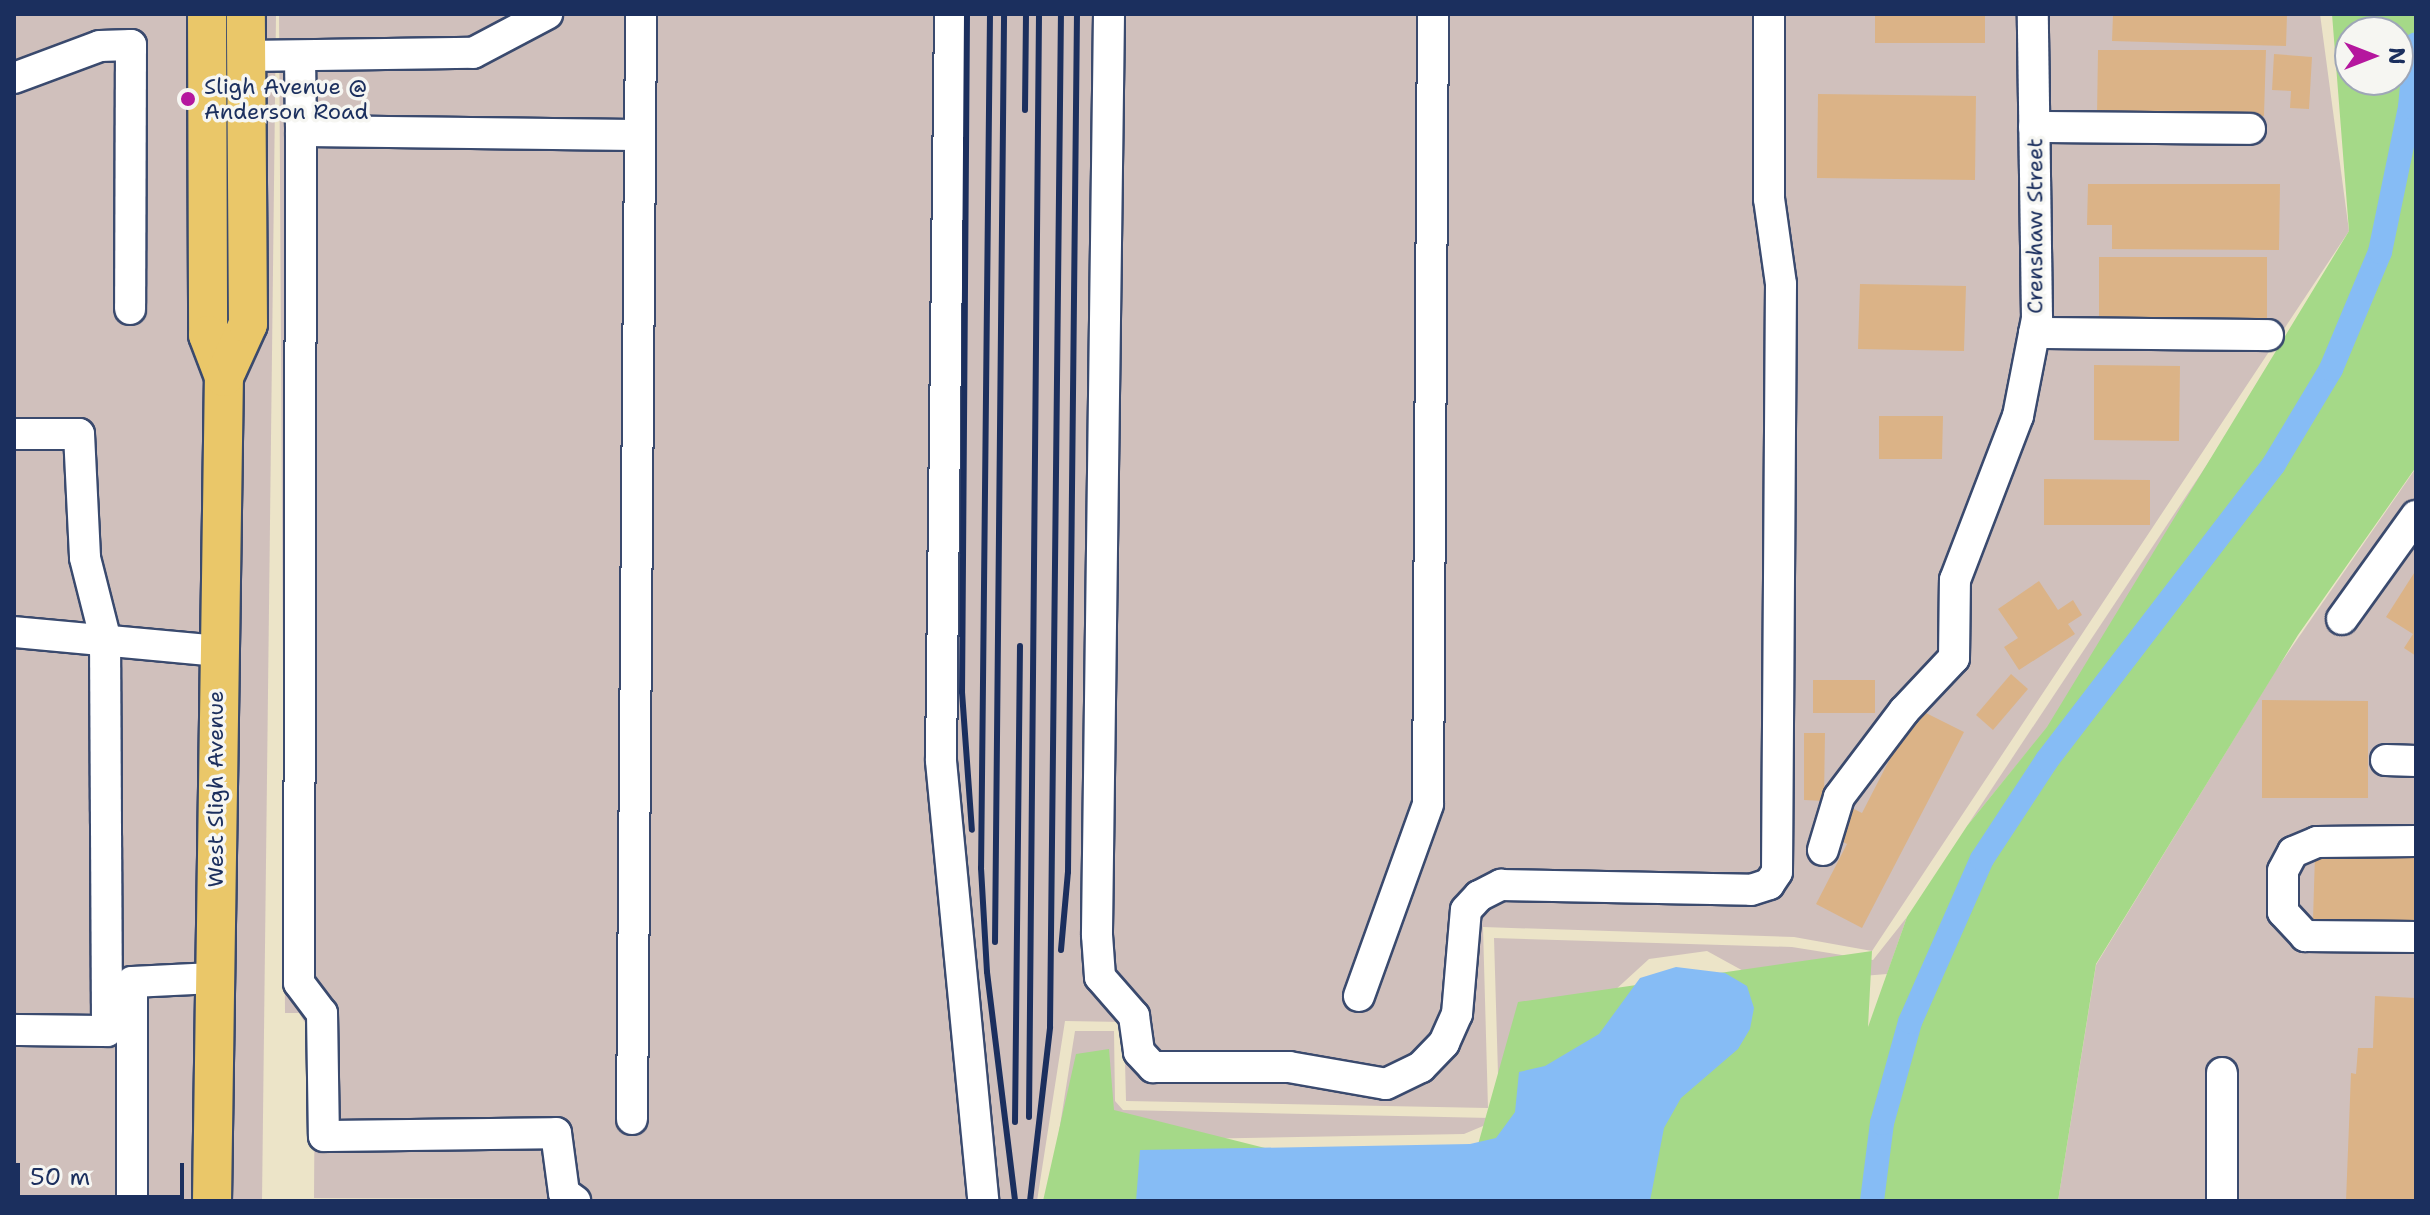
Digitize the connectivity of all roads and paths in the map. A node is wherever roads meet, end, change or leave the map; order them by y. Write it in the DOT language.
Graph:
graph roads {
  1 [pos="207,14"];
  2 [pos="246,14"];
  3 [pos="547,14"];
  4 [pos="641,14"];
  5 [pos="950,14"];
  6 [pos="1109,14"];
  7 [pos="1433,14"];
  8 [pos="1769,14"];
  9 [pos="2033,14"];
  10 [pos="246,56"];
  11 [pos="300,57"];
  12 [pos="14,78"];
  13 [pos="2034,127"];
  14 [pos="2250,129"];
  15 [pos="301,131"];
  16 [pos="640,135"];
  17 [pos="130,309"];
  18 [pos="2034,333"];
  19 [pos="2268,335"];
  20 [pos="224,377"];
  21 [pos="14,434"];
  22 [pos="2416,516"];
  23 [pos="2342,619"];
  24 [pos="14,632"];
  25 [pos="105,637"];
  26 [pos="217,651"];
  27 [pos="2416,841"];
  28 [pos="1823,850"];
  29 [pos="2416,937"];
  30 [pos="214,978"];
  31 [pos="119,982"];
  32 [pos="1359,996"];
  33 [pos="14,1030"];
  34 [pos="2222,1073"];
  35 [pos="632,1119"];
  36 [pos="132,1201"];
  37 [pos="212,1201"];
  38 [pos="575,1201"];
  39 [pos="983,1201"];
  40 [pos="2222,1201"];
  1 -- 20 [label="main road, West Sligh Avenue"];
  2 -- 10 [label="main road, West Sligh Avenue"];
  3 -- 11 [label="street"];
  4 -- 16 [label="street"];
  5 -- 39 [label="street"];
  6 -- 8 [label="street"];
  7 -- 32 [label="street"];
  9 -- 13 [label="street, Crenshaw Street"];
  10 -- 11 [label="street"];
  10 -- 20 [label="main road, West Sligh Avenue"];
  11 -- 15 [label="street"];
  12 -- 17 [label="street"];
  13 -- 14 [label="street"];
  13 -- 18 [label="street, Crenshaw Street"];
  15 -- 16 [label="street"];
  15 -- 38 [label="street"];
  16 -- 35 [label="street"];
  18 -- 19 [label="street"];
  18 -- 28 [label="street, Crenshaw Street"];
  20 -- 26 [label="main road, West Sligh Avenue"];
  21 -- 25 [label="street"];
  22 -- 23 [label="street"];
  24 -- 25 [label="street"];
  25 -- 26 [label="street"];
  25 -- 31 [label="street"];
  26 -- 30 [label="main road, West Sligh Avenue"];
  27 -- 29 [label="street"];
  30 -- 31 [label="street"];
  30 -- 37 [label="main road, West Sligh Avenue"];
  31 -- 33 [label="street"];
  31 -- 36 [label="street"];
  34 -- 40 [label="street"];
}
